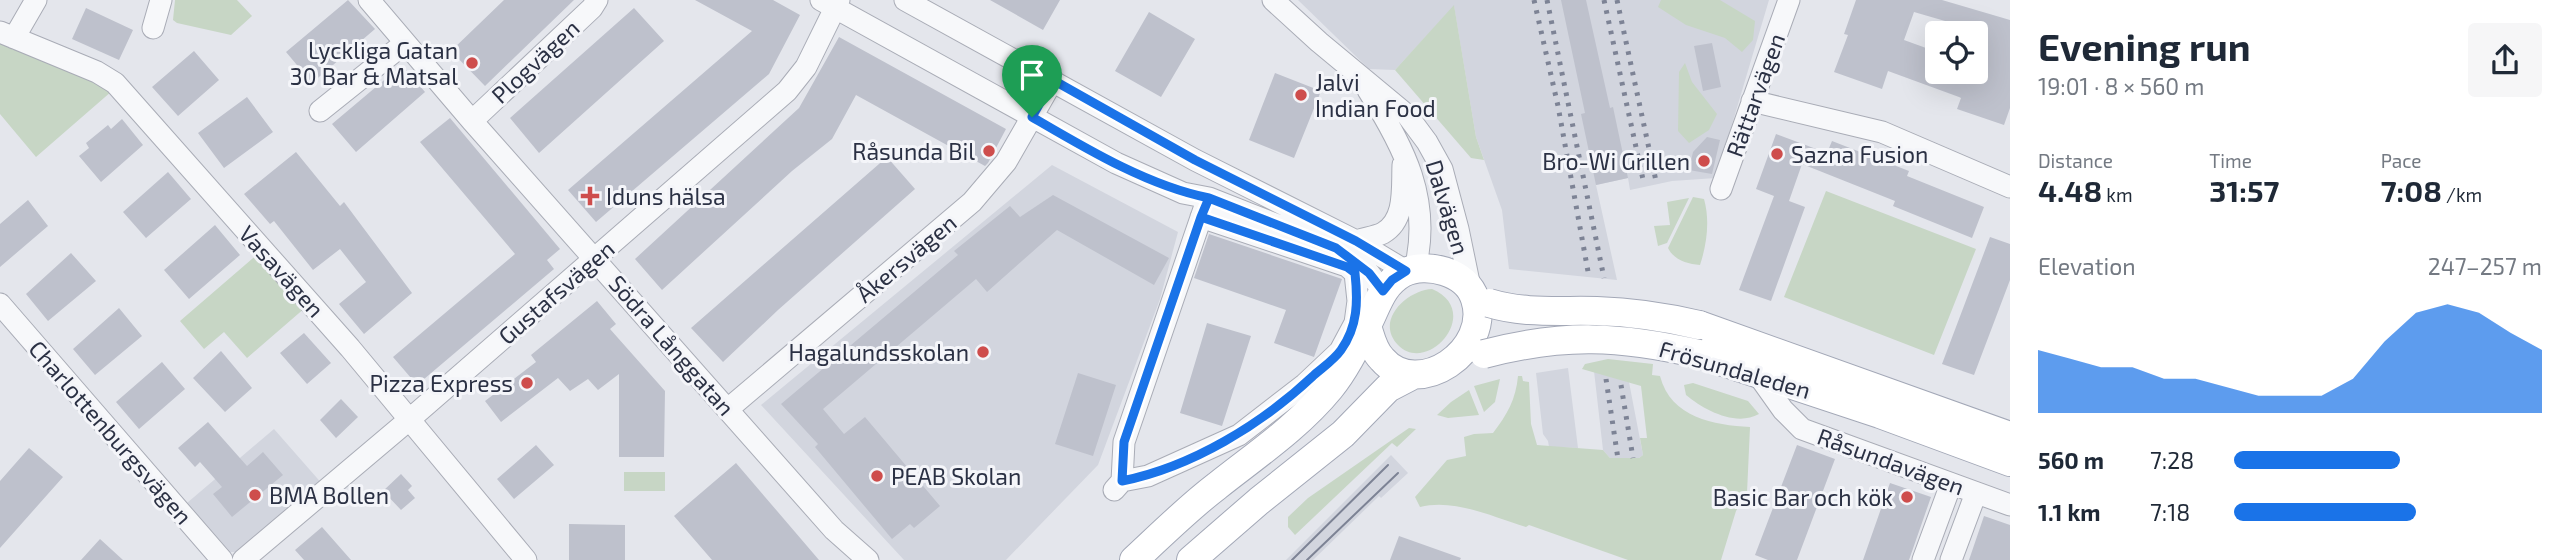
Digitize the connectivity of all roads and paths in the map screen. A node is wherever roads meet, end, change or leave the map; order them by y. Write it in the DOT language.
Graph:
graph roads {
  1 [pos="36,0"];
  2 [pos="161,0"];
  3 [pos="369,0"];
  4 [pos="597,0"];
  5 [pos="905,0"];
  6 [pos="1273,0"];
  7 [pos="1789,0"];
  8 [pos="832,3"];
  9 [pos="153,28"];
  10 [pos="7,35"];
  11 [pos="405,43"];
  12 [pos="1357,73"];
  13 [pos="1053,80"];
  14 [pos="1752,101"];
  15 [pos="320,111"];
  16 [pos="1032,117"];
  17 [pos="472,121"];
  18 [pos="1404,153"];
  19 [pos="1220,172"];
  20 [pos="2010,187"];
  21 [pos="1721,189"];
  22 [pos="1205,207"];
  23 [pos="1356,241"];
  24 [pos="595,258"];
  25 [pos="1411,270"];
  26 [pos="1478,297"];
  27 [pos="0,304"];
  28 [pos="1369,306"];
  29 [pos="1451,363"];
  30 [pos="1755,371"];
  31 [pos="1413,375"];
  32 [pos="728,409"];
  33 [pos="410,419"];
  34 [pos="2010,436"];
  35 [pos="2010,463"];
  36 [pos="1951,484"];
  37 [pos="1976,493"];
  38 [pos="2010,505"];
  39 [pos="222,560"];
  40 [pos="243,560"];
  41 [pos="526,560"];
  42 [pos="868,560"];
  43 [pos="1134,560"];
  44 [pos="1191,560"];
  45 [pos="1923,560"];
  46 [pos="1951,560"];
  1 -- 10 [label="street"];
  2 -- 9 [label="street"];
  3 -- 11 [label="street, Södra Långgatan"];
  4 -- 17 [label="street, Plogvägen"];
  5 -- 13 [label="street"];
  6 -- 12 [label="street, Dalvägen"];
  7 -- 14 [label="street, Rättarvägen"];
  8 -- 16 [label="street"];
  8 -- 24 [label="street, Gustafsvägen"];
  10 -- 33 [label="street, Vasavägen"];
  11 -- 15 [label="street"];
  11 -- 17 [label="street, Södra Långgatan"];
  12 -- 18 [label="street, Dalvägen"];
  12 -- 26 [label="street, Dalvägen"];
  13 -- 16 [label="street, Åkersvägen"];
  13 -- 19 [label="street"];
  14 -- 20 [label="street"];
  14 -- 21 [label="street, Rättarvägen"];
  16 -- 22 [label="street"];
  16 -- 32 [label="street, Åkersvägen"];
  17 -- 24 [label="street, Södra Långgatan"];
  18 -- 23 [label="street"];
  18 -- 25 [label="street, Dalvägen"];
  19 -- 22 [label="street"];
  19 -- 23 [label="street"];
  22 -- 28 [label="street"];
  22 -- 28 [label="street"];
  23 -- 25 [label="street"];
  24 -- 32 [label="street, Södra Långgatan"];
  24 -- 33 [label="street, Gustafsvägen"];
  25 -- 26 [label="main road"];
  25 -- 28 [label="main road"];
  26 -- 29 [label="main road"];
  26 -- 34 [label="main road, Frösundaleden, bridge"];
  27 -- 39 [label="street, Charlottenburgsvägen"];
  28 -- 31 [label="main road"];
  28 -- 43 [label="main road"];
  29 -- 30 [label="main road, Frösundaleden, bridge"];
  29 -- 31 [label="main road"];
  30 -- 35 [label="main road, Frösundaleden"];
  30 -- 36 [label="street, Råsundavägen"];
  31 -- 44 [label="main road"];
  32 -- 42 [label="street, Södra Långgatan"];
  33 -- 40 [label="street, Gustafsvägen"];
  33 -- 41 [label="street, Vasavägen"];
  36 -- 37 [label="street, Råsundavägen"];
  36 -- 45 [label="street"];
  37 -- 38 [label="street, Råsundavägen"];
  37 -- 46 [label="street"];
}
